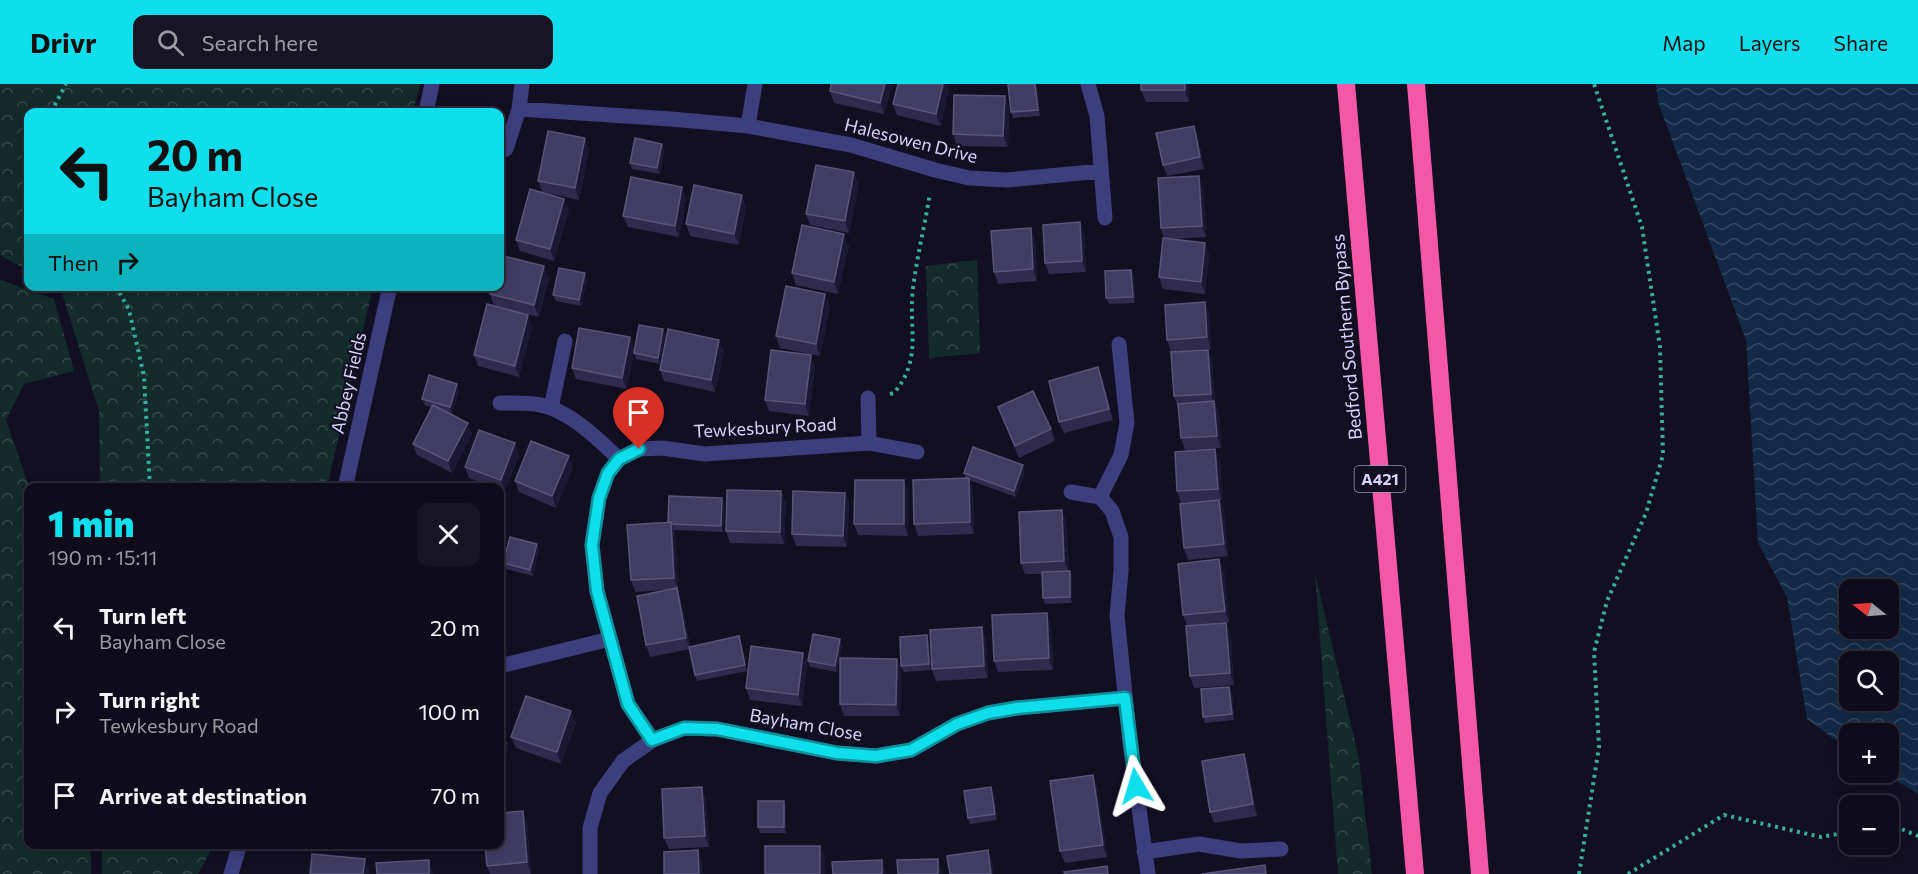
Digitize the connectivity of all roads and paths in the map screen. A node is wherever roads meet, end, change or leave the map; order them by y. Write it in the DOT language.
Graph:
graph roads {
  1 [pos="66,84"];
  2 [pos="432,84"];
  3 [pos="522,84"];
  4 [pos="755,84"];
  5 [pos="1088,84"];
  6 [pos="1346,84"];
  7 [pos="1416,84"];
  8 [pos="1594,84"];
  9 [pos="53,108"];
  10 [pos="427,108"];
  11 [pos="519,109"];
  12 [pos="748,126"];
  13 [pos="506,149"];
  14 [pos="934,170"];
  15 [pos="1101,171"];
  16 [pos="1104,218"];
  17 [pos="119,291"];
  18 [pos="389,291"];
  19 [pos="565,341"];
  20 [pos="1119,344"];
  21 [pos="868,398"];
  22 [pos="500,403"];
  23 [pos="552,408"];
  24 [pos="869,443"];
  25 [pos="917,452"];
  26 [pos="619,459"];
  27 [pos="150,483"];
  28 [pos="346,483"];
  29 [pos="1071,492"];
  30 [pos="1100,498"];
  31 [pos="610,639"];
  32 [pos="504,665"];
  33 [pos="1125,698"];
  34 [pos="652,740"];
  35 [pos="1899,828"];
  36 [pos="1839,834"];
  37 [pos="1918,836"];
  38 [pos="238,849"];
  39 [pos="1281,849"];
  40 [pos="1144,852"];
  41 [pos="231,874"];
  42 [pos="590,874"];
  43 [pos="1148,874"];
  44 [pos="1415,874"];
  45 [pos="1480,874"];
  46 [pos="1579,874"];
  47 [pos="1628,874"];
  1 -- 9 [label="path"];
  2 -- 10 [label="street"];
  3 -- 11 [label="street"];
  4 -- 12 [label="street"];
  5 -- 15 [label="street"];
  6 -- 44 [label="highway, Bedford Southern Bypass / A421"];
  7 -- 45 [label="highway"];
  8 -- 46 [label="path"];
  11 -- 12 [label="street, Halesowen Drive"];
  11 -- 13 [label="street"];
  12 -- 14 [label="street, Halesowen Drive"];
  14 -- 15 [label="street, Halesowen Drive"];
  14 -- 21 [label="path"];
  15 -- 16 [label="street"];
  17 -- 27 [label="path"];
  18 -- 28 [label="street, Abbey Fields"];
  19 -- 23 [label="street"];
  20 -- 30 [label="street"];
  21 -- 24 [label="street"];
  22 -- 23 [label="street"];
  23 -- 26 [label="street"];
  24 -- 25 [label="street, Tewkesbury Road"];
  24 -- 26 [label="street, Tewkesbury Road"];
  26 -- 31 [label="street"];
  29 -- 30 [label="street"];
  30 -- 33 [label="street"];
  31 -- 32 [label="street"];
  31 -- 34 [label="street"];
  33 -- 34 [label="street, Bayham Close"];
  33 -- 40 [label="street"];
  34 -- 42 [label="street"];
  35 -- 37 [label="path"];
  36 -- 47 [label="path"];
  38 -- 41 [label="street"];
  39 -- 40 [label="street"];
  40 -- 43 [label="street"];
}
